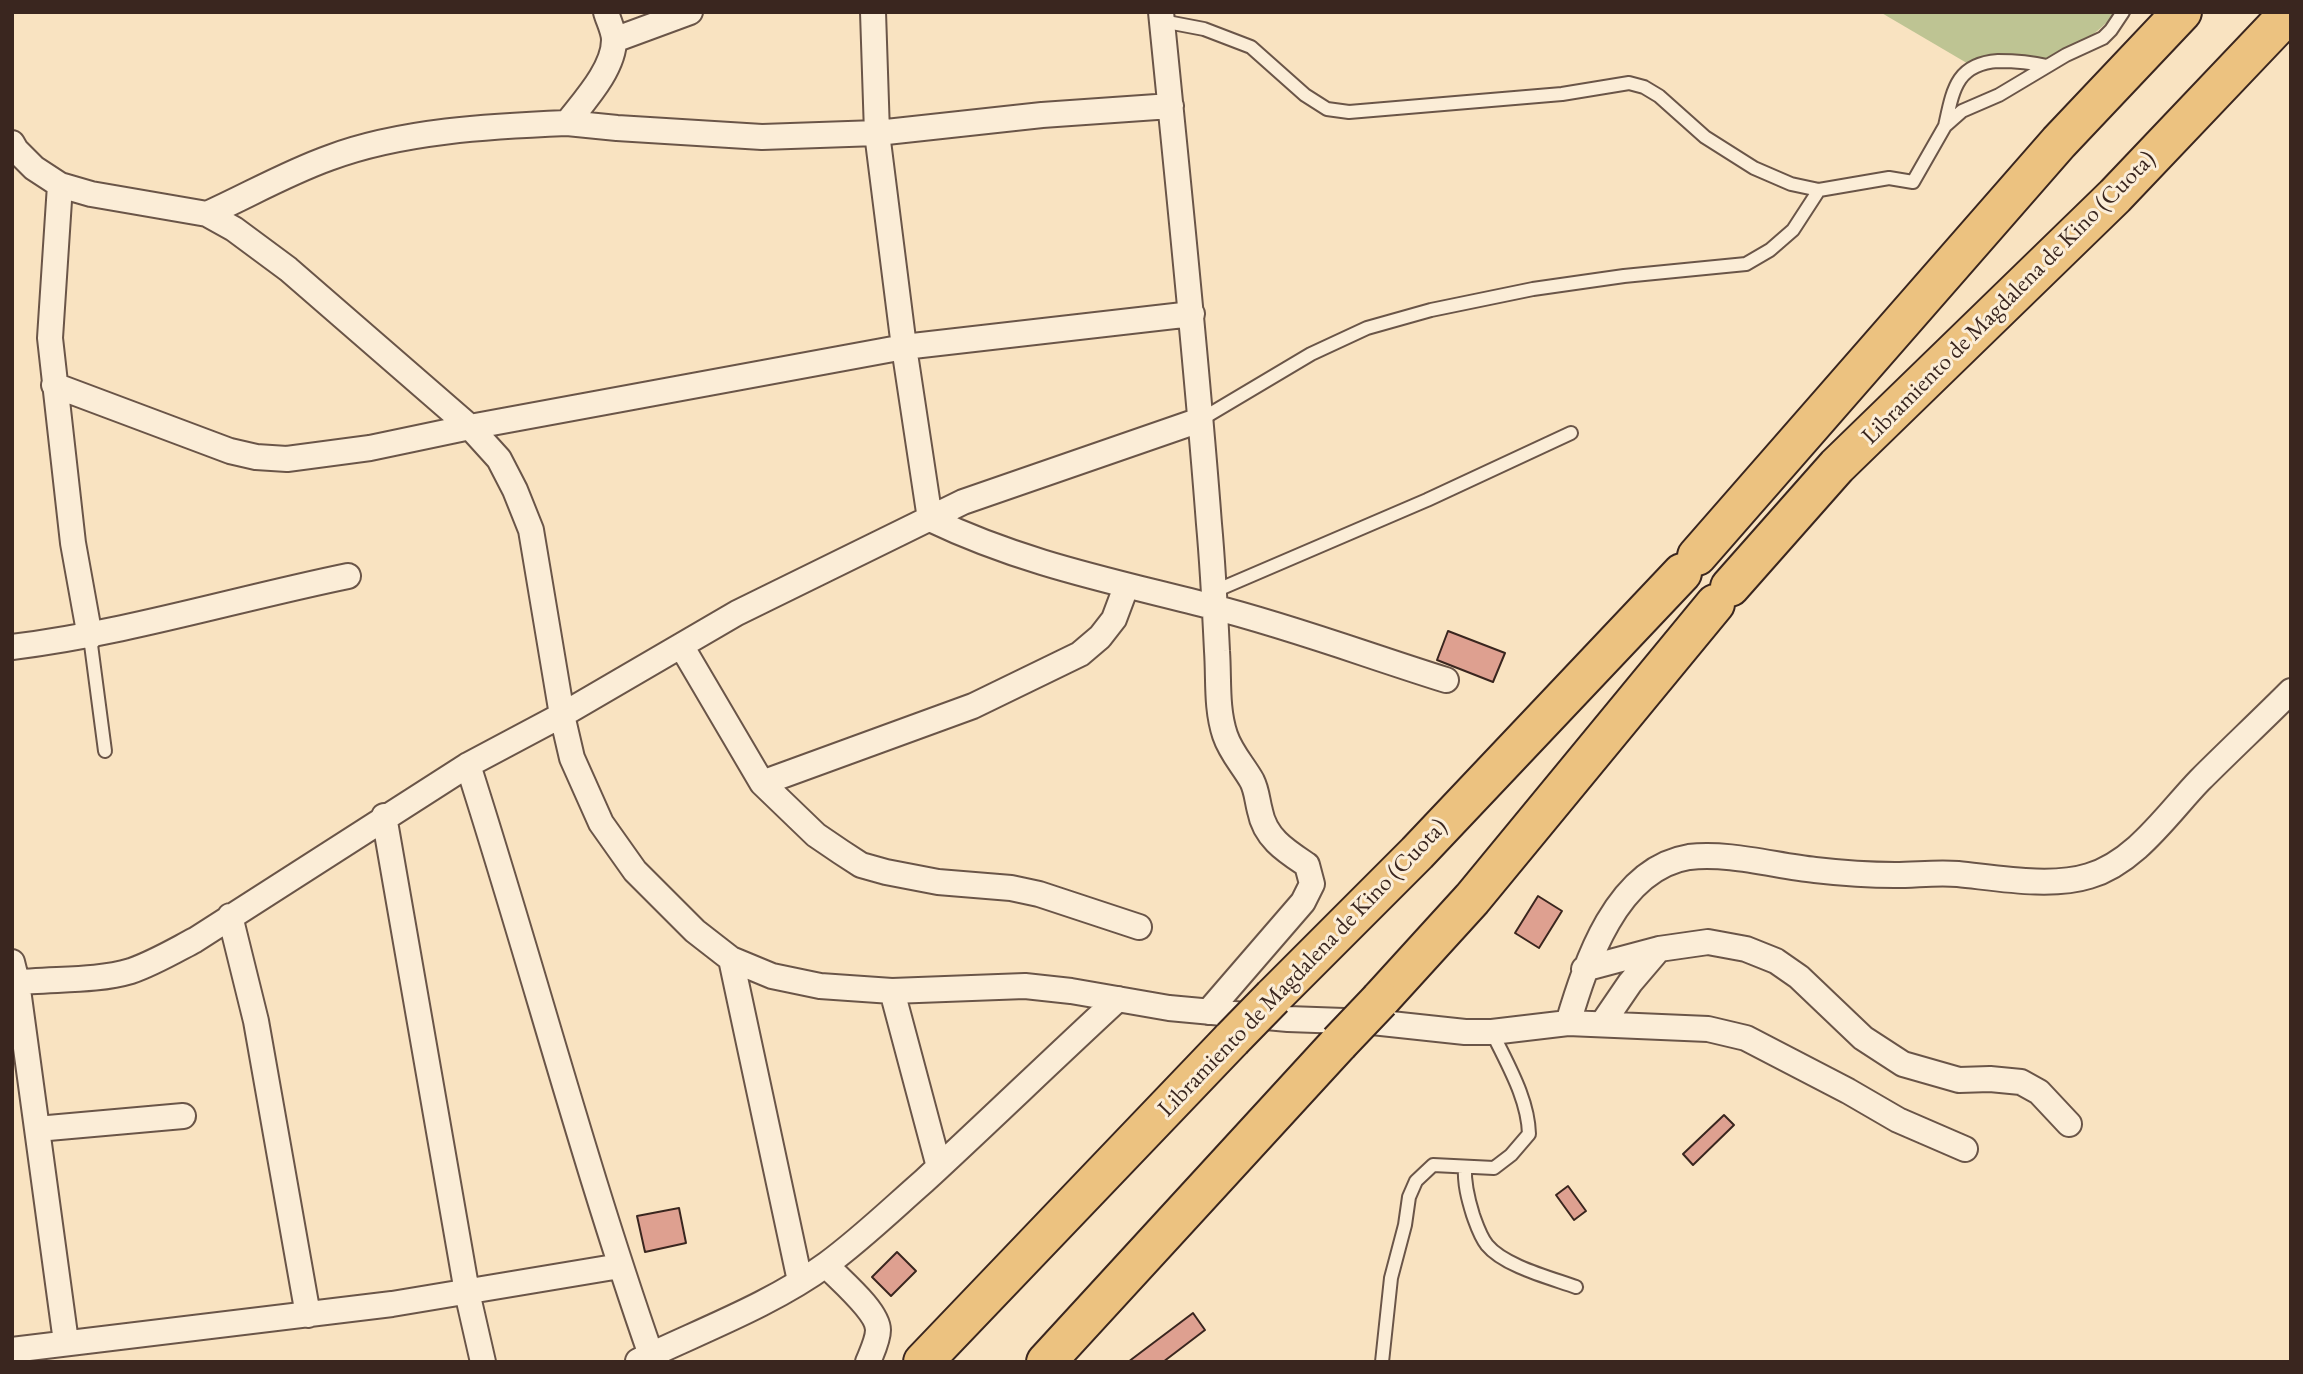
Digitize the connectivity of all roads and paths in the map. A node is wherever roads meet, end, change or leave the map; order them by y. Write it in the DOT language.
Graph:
graph roads {
  1 [pos="606,12"];
  2 [pos="690,12"];
  3 [pos="873,12"];
  4 [pos="2123,12"];
  5 [pos="2182,12"];
  6 [pos="2290,12"];
  7 [pos="1161,17"];
  8 [pos="614,40"];
  9 [pos="2047,66"];
  10 [pos="1171,106"];
  11 [pos="567,123"];
  12 [pos="1945,126"];
  13 [pos="877,133"];
  14 [pos="12,143"];
  15 [pos="60,185"];
  16 [pos="1819,190"];
  17 [pos="206,214"];
  18 [pos="1192,314"];
  19 [pos="904,347"];
  20 [pos="54,384"];
  21 [pos="1199,420"];
  22 [pos="470,427"];
  23 [pos="1571,433"];
  24 [pos="930,519"];
  25 [pos="348,576"];
  26 [pos="1126,587"];
  27 [pos="1214,599"];
  28 [pos="90,636"];
  29 [pos="12,647"];
  30 [pos="682,647"];
  31 [pos="1446,680"];
  32 [pos="2291,691"];
  33 [pos="562,715"];
  34 [pos="105,751"];
  35 [pos="468,765"];
  36 [pos="762,783"];
  37 [pos="384,816"];
  38 [pos="230,916"];
  39 [pos="1139,927"];
  40 [pos="1659,949"];
  41 [pos="731,959"];
  42 [pos="1584,969"];
  43 [pos="14,976"];
  44 [pos="892,990"];
  45 [pos="1118,999"];
  46 [pos="1568,1023"];
  47 [pos="1602,1024"];
  48 [pos="1220,1025"];
  49 [pos="1492,1032"];
  50 [pos="183,1115"];
  51 [pos="2069,1124"];
  52 [pos="37,1129"];
  53 [pos="1965,1149"];
  54 [pos="939,1167"];
  55 [pos="1465,1167"];
  56 [pos="826,1265"];
  57 [pos="620,1266"];
  58 [pos="800,1281"];
  59 [pos="1576,1287"];
  60 [pos="467,1292"];
  61 [pos="308,1315"];
  62 [pos="66,1342"];
  63 [pos="12,1350"];
  64 [pos="644,1358"];
  65 [pos="484,1362"];
  66 [pos="868,1362"];
  67 [pos="923,1362"];
  68 [pos="1045,1362"];
  69 [pos="1382,1362"];
  1 -- 8 [label="street"];
  2 -- 8 [label="street"];
  3 -- 13 [label="street"];
  4 -- 9 [label="lane"];
  5 -- 48 [label="highway, Libramiento de Magdalena de Kino (Cuota), bridge"];
  6 -- 68 [label="highway, Libramiento de Magdalena de Kino (Cuota), bridge"];
  7 -- 10 [label="street"];
  7 -- 16 [label="lane"];
  8 -- 11 [label="street"];
  9 -- 12 [label="lane"];
  9 -- 12 [label="lane"];
  10 -- 13 [label="street"];
  10 -- 18 [label="street"];
  11 -- 13 [label="street"];
  11 -- 17 [label="street"];
  12 -- 16 [label="lane"];
  13 -- 19 [label="street"];
  14 -- 15 [label="street"];
  15 -- 17 [label="street"];
  15 -- 20 [label="street"];
  16 -- 21 [label="lane"];
  17 -- 22 [label="street"];
  18 -- 19 [label="street"];
  18 -- 21 [label="street"];
  19 -- 22 [label="street"];
  19 -- 24 [label="street"];
  20 -- 22 [label="street"];
  20 -- 28 [label="street"];
  21 -- 24 [label="street"];
  21 -- 27 [label="street"];
  22 -- 33 [label="street"];
  23 -- 27 [label="lane"];
  24 -- 26 [label="street"];
  24 -- 30 [label="street"];
  25 -- 28 [label="street"];
  26 -- 27 [label="street"];
  26 -- 36 [label="street"];
  27 -- 31 [label="street"];
  27 -- 48 [label="street"];
  28 -- 29 [label="street"];
  28 -- 34 [label="lane"];
  30 -- 33 [label="street"];
  30 -- 36 [label="street"];
  32 -- 42 [label="street"];
  33 -- 35 [label="street"];
  33 -- 41 [label="street"];
  35 -- 37 [label="street"];
  35 -- 57 [label="street"];
  36 -- 39 [label="street"];
  37 -- 38 [label="street"];
  37 -- 60 [label="street"];
  38 -- 43 [label="street"];
  38 -- 61 [label="street"];
  40 -- 42 [label="street"];
  40 -- 47 [label="street"];
  40 -- 51 [label="street"];
  41 -- 44 [label="street"];
  41 -- 58 [label="street"];
  42 -- 46 [label="street"];
  43 -- 52 [label="street"];
  44 -- 45 [label="street"];
  44 -- 54 [label="street"];
  45 -- 48 [label="street"];
  45 -- 54 [label="street"];
  46 -- 47 [label="street"];
  46 -- 49 [label="street"];
  47 -- 53 [label="street"];
  48 -- 49 [label="street"];
  48 -- 67 [label="highway, Libramiento de Magdalena de Kino (Cuota)"];
  49 -- 55 [label="lane"];
  50 -- 52 [label="street"];
  52 -- 62 [label="street"];
  54 -- 56 [label="street"];
  55 -- 59 [label="lane"];
  55 -- 69 [label="lane"];
  56 -- 58 [label="street"];
  56 -- 66 [label="street"];
  57 -- 60 [label="street"];
  57 -- 64 [label="street"];
  58 -- 64 [label="street"];
  60 -- 61 [label="street"];
  60 -- 65 [label="street"];
  61 -- 62 [label="street"];
  62 -- 63 [label="street"];
}
